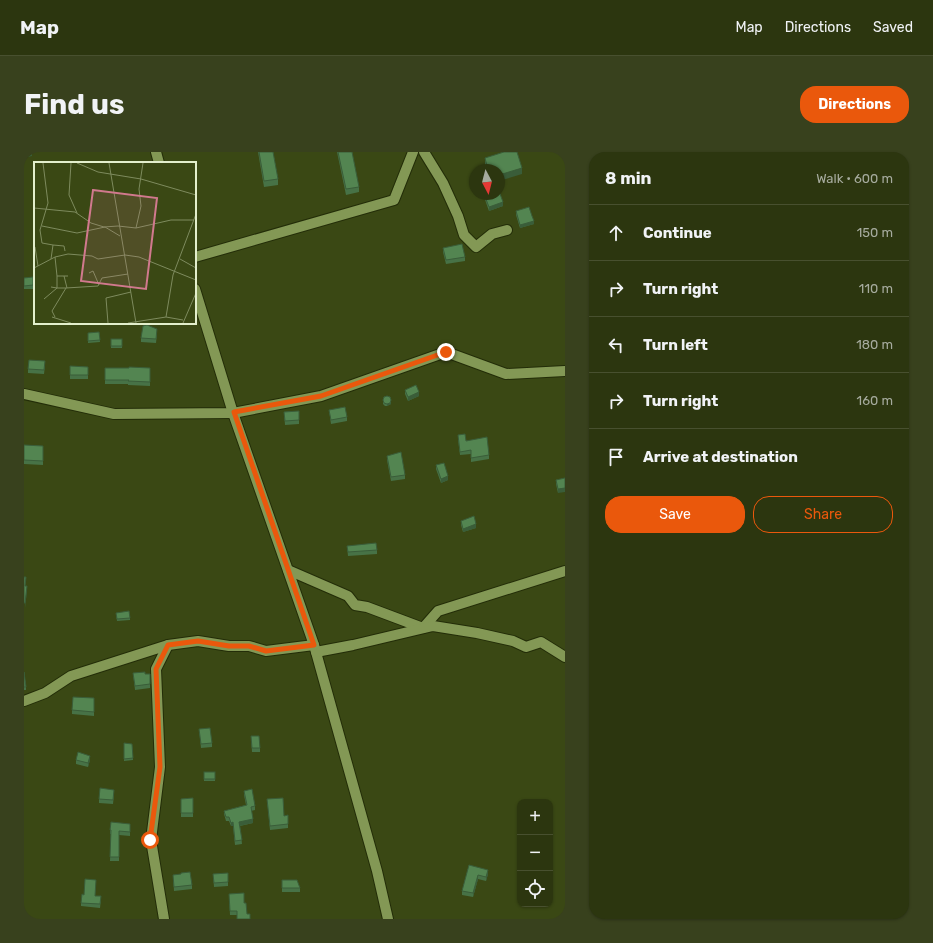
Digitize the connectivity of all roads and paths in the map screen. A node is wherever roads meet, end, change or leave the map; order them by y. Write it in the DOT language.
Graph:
graph roads {
  1 [pos="156,152"];
  2 [pos="413,152"];
  3 [pos="424,152"];
  4 [pos="159,162"];
  5 [pos="507,230"];
  6 [pos="196,257"];
  7 [pos="196,292"];
  8 [pos="565,371"];
  9 [pos="24,394"];
  10 [pos="234,412"];
  11 [pos="288,570"];
  12 [pos="565,571"];
  13 [pos="423,628"];
  14 [pos="168,645"];
  15 [pos="315,649"];
  16 [pos="565,657"];
  17 [pos="24,700"];
  18 [pos="164,919"];
  19 [pos="388,919"];
  1 -- 4 [label="street"];
  2 -- 6 [label="street"];
  3 -- 5 [label="street"];
  7 -- 10 [label="street"];
  8 -- 10 [label="street"];
  9 -- 10 [label="street"];
  10 -- 11 [label="street"];
  11 -- 13 [label="street"];
  11 -- 15 [label="street"];
  12 -- 13 [label="street"];
  13 -- 15 [label="street"];
  13 -- 16 [label="street"];
  14 -- 15 [label="street"];
  14 -- 17 [label="street"];
  14 -- 18 [label="street"];
  15 -- 19 [label="street"];
}
